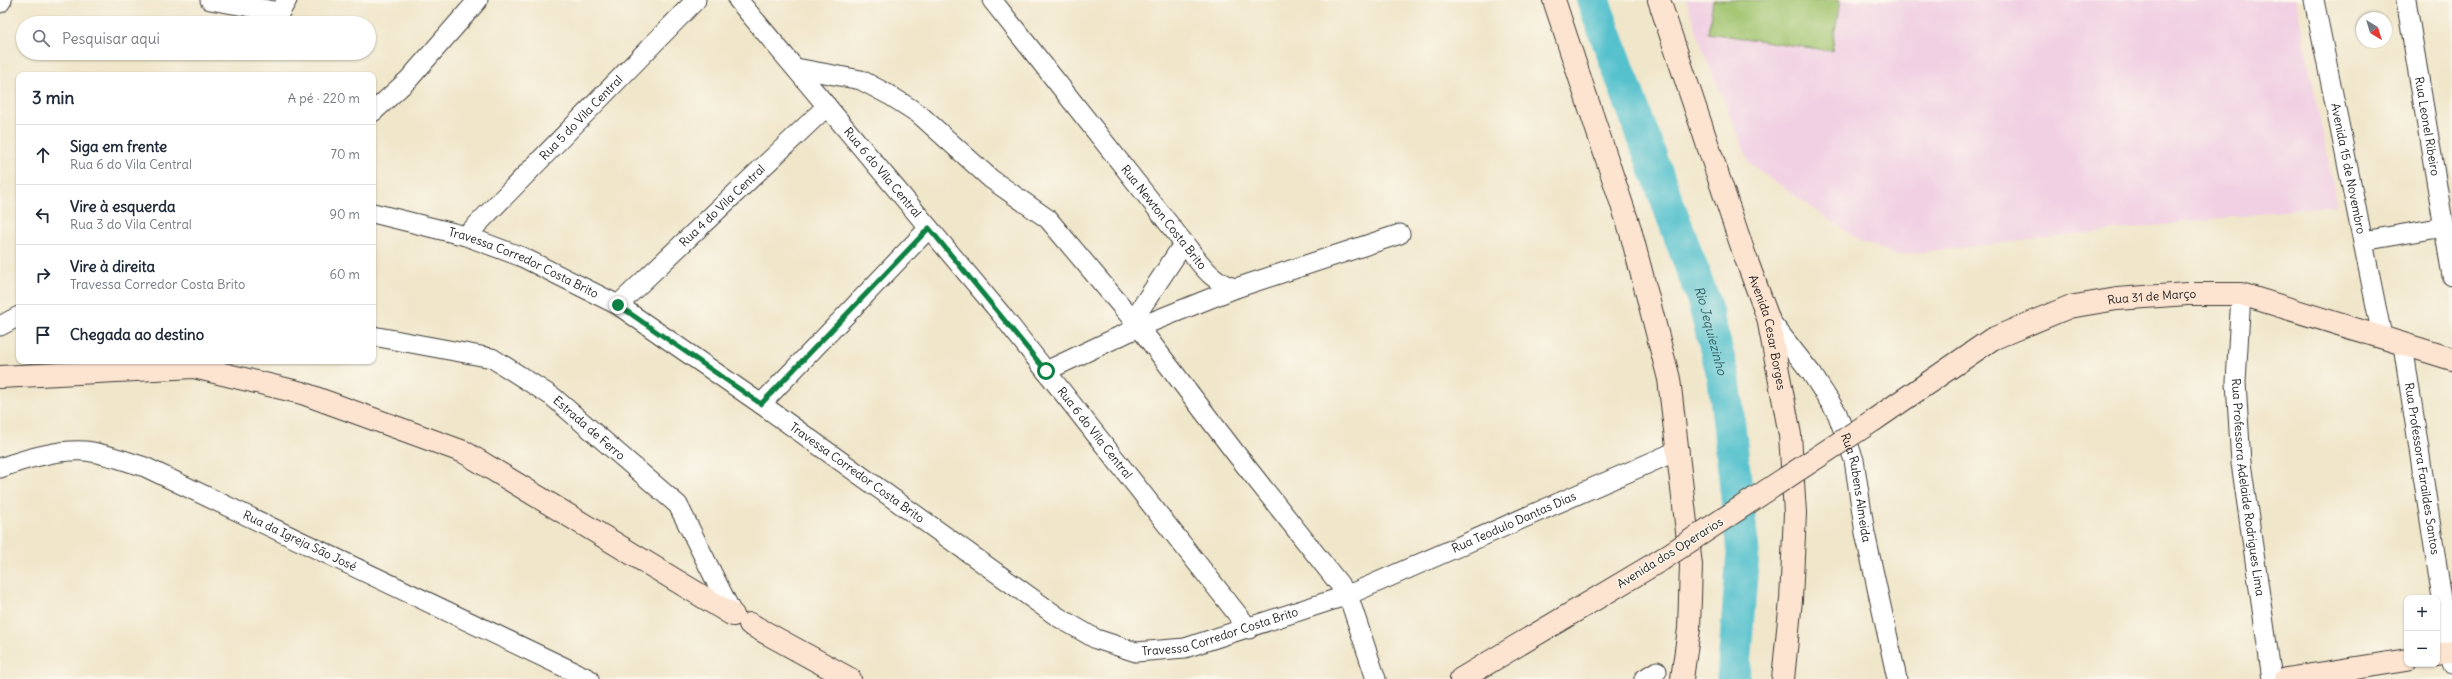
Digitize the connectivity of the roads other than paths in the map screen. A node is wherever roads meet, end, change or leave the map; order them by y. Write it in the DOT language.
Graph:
graph roads {
  1 [pos="2,0"];
  2 [pos="210,0"];
  3 [pos="478,0"];
  4 [pos="696,0"];
  5 [pos="738,0"];
  6 [pos="992,0"];
  7 [pos="1554,0"];
  8 [pos="1659,0"];
  9 [pos="2314,0"];
  10 [pos="2406,0"];
  11 [pos="0,3"];
  12 [pos="281,12"];
  13 [pos="796,68"];
  14 [pos="827,106"];
  15 [pos="376,109"];
  16 [pos="376,214"];
  17 [pos="2444,227"];
  18 [pos="929,228"];
  19 [pos="1400,234"];
  20 [pos="466,236"];
  21 [pos="2363,241"];
  22 [pos="1184,243"];
  23 [pos="2452,276"];
  24 [pos="1236,288"];
  25 [pos="2241,294"];
  26 [pos="618,305"];
  27 [pos="16,318"];
  28 [pos="1768,318"];
  29 [pos="1136,323"];
  30 [pos="0,326"];
  31 [pos="2382,336"];
  32 [pos="376,337"];
  33 [pos="2403,345"];
  34 [pos="2452,359"];
  35 [pos="200,364"];
  36 [pos="1046,371"];
  37 [pos="0,377"];
  38 [pos="761,404"];
  39 [pos="1874,420"];
  40 [pos="1679,450"];
  41 [pos="0,468"];
  42 [pos="1348,595"];
  43 [pos="741,620"];
  44 [pos="1249,629"];
  45 [pos="2448,656"];
  46 [pos="2404,660"];
  47 [pos="589,679"];
  48 [pos="850,679"];
  49 [pos="1376,679"];
  50 [pos="1461,679"];
  51 [pos="1682,679"];
  52 [pos="1783,679"];
  53 [pos="1897,679"];
  54 [pos="2272,679"];
  55 [pos="2286,679"];
  1 -- 11 [label="street"];
  2 -- 12 [label="street"];
  3 -- 15 [label="street"];
  4 -- 20 [label="street, Rua 5 do Vila Central"];
  5 -- 13 [label="street, Rua 6 do Vila Central"];
  6 -- 22 [label="street, Rua Newton Costa Brito"];
  7 -- 40 [label="street"];
  8 -- 28 [label="street, Avenida Cesar Borges"];
  9 -- 21 [label="street, Avenida 15 de Novembro"];
  10 -- 17 [label="street, Rua Leonel Ribeiro"];
  13 -- 14 [label="street, Rua 6 do Vila Central"];
  13 -- 29 [label="street"];
  14 -- 18 [label="street, Rua 6 do Vila Central"];
  14 -- 26 [label="street, Rua 4 do Vila Central"];
  16 -- 20 [label="street, Travessa Corredor Costa Brito"];
  17 -- 21 [label="street"];
  17 -- 23 [label="street, Rua Leonel Ribeiro"];
  18 -- 36 [label="street, Rua 6 do Vila Central"];
  18 -- 38 [label="street"];
  19 -- 24 [label="street"];
  20 -- 26 [label="street, Travessa Corredor Costa Brito"];
  21 -- 31 [label="street, Avenida 15 de Novembro"];
  22 -- 24 [label="street, Rua Newton Costa Brito"];
  22 -- 29 [label="street"];
  24 -- 29 [label="street"];
  25 -- 31 [label="street, Rua 31 de Março"];
  25 -- 39 [label="street, Rua 31 de Março"];
  25 -- 54 [label="street, Rua Professora Adelaide Rodrigues Lima"];
  26 -- 38 [label="street, Travessa Corredor Costa Brito"];
  27 -- 30 [label="street"];
  28 -- 52 [label="street, Avenida Cesar Borges"];
  28 -- 53 [label="street, Rua Rubens Almeida"];
  29 -- 36 [label="street"];
  29 -- 42 [label="street"];
  31 -- 33 [label="street, Rua 31 de Março"];
  32 -- 43 [label="street, Estrada de Ferro"];
  33 -- 34 [label="street, Rua 31 de Março"];
  33 -- 45 [label="street, Rua Professora Faraildes Santos"];
  35 -- 37 [label="street"];
  35 -- 43 [label="street"];
  36 -- 44 [label="street, Rua 6 do Vila Central"];
  38 -- 44 [label="street, Travessa Corredor Costa Brito"];
  39 -- 50 [label="street, Avenida dos Operarios, bridge"];
  40 -- 42 [label="street, Rua Teodulo Dantas Dias"];
  40 -- 51 [label="street"];
  41 -- 47 [label="street, Rua da Igreja São José"];
  42 -- 44 [label="street, Travessa Corredor Costa Brito"];
  42 -- 49 [label="street"];
  43 -- 48 [label="street"];
  46 -- 55 [label="street"];
}
